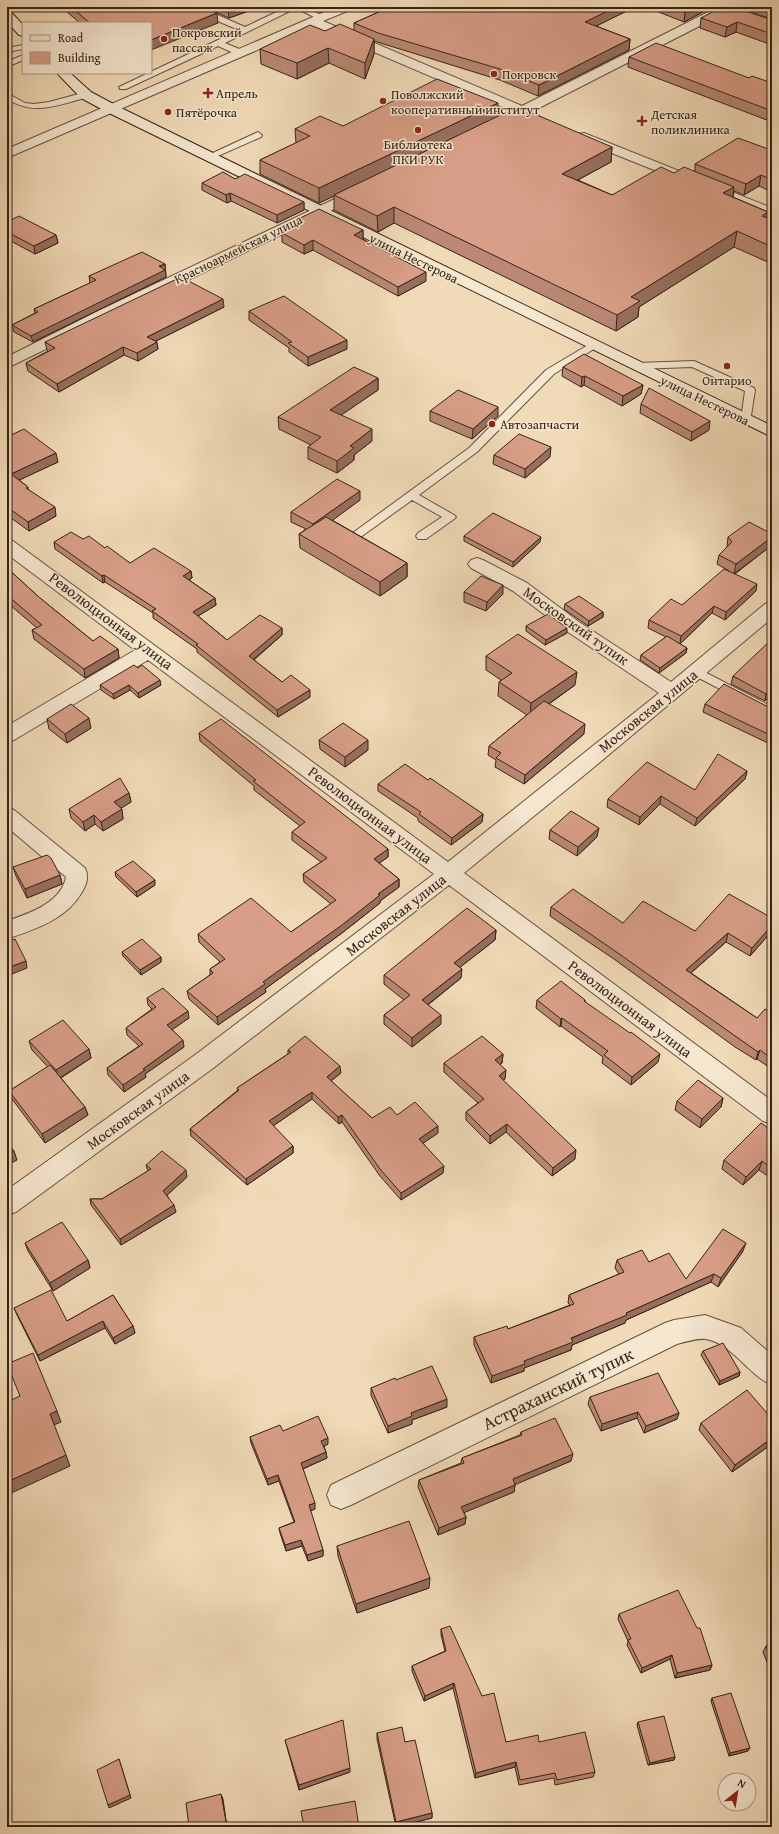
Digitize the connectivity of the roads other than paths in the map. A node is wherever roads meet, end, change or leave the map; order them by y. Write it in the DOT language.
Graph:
graph roads {
  1 [pos="293,7"];
  2 [pos="299,7"];
  3 [pos="346,7"];
  4 [pos="196,8"];
  5 [pos="728,9"];
  6 [pos="7,15"];
  7 [pos="317,19"];
  8 [pos="245,30"];
  9 [pos="22,31"];
  10 [pos="218,44"];
  11 [pos="22,47"];
  12 [pos="7,50"];
  13 [pos="240,52"];
  14 [pos="22,58"];
  15 [pos="7,65"];
  16 [pos="64,74"];
  17 [pos="152,74"];
  18 [pos="152,74"];
  19 [pos="123,87"];
  20 [pos="86,95"];
  21 [pos="7,96"];
  22 [pos="112,110"];
  23 [pos="523,112"];
  24 [pos="545,121"];
  25 [pos="488,129"];
  26 [pos="575,133"];
  27 [pos="258,135"];
  28 [pos="7,154"];
  29 [pos="208,157"];
  30 [pos="374,184"];
  31 [pos="317,211"];
  32 [pos="772,213"];
  33 [pos="593,345"];
  34 [pos="7,363"];
  35 [pos="636,366"];
  36 [pos="746,420"];
  37 [pos="772,432"];
  38 [pos="411,495"];
  39 [pos="358,534"];
  40 [pos="422,536"];
  41 [pos="7,545"];
  42 [pos="477,564"];
  43 [pos="772,608"];
  44 [pos="150,650"];
  45 [pos="697,672"];
  46 [pos="672,692"];
  47 [pos="772,712"];
  48 [pos="7,735"];
  49 [pos="7,815"];
  50 [pos="448,874"];
  51 [pos="7,930"];
  52 [pos="772,1114"];
  53 [pos="7,1204"];
  54 [pos="772,1372"];
  55 [pos="341,1495"];
  1 -- 8 [label="lane"];
  2 -- 7 [label="lane"];
  3 -- 7 [label="street"];
  4 -- 8 [label="lane"];
  5 -- 23 [label="street"];
  6 -- 9 [label="street"];
  7 -- 13 [label="street"];
  7 -- 23 [label="street"];
  8 -- 10 [label="lane"];
  10 -- 13 [label="lane"];
  10 -- 18 [label="lane"];
  11 -- 12 [label="lane"];
  13 -- 22 [label="street"];
  14 -- 15 [label="lane"];
  16 -- 20 [label="street, улица Нестерова"];
  17 -- 19 [label="lane"];
  20 -- 21 [label="lane"];
  20 -- 22 [label="street, улица Нестерова"];
  22 -- 28 [label="street"];
  22 -- 29 [label="street, улица Нестерова"];
  23 -- 24 [label="street"];
  23 -- 25 [label="street"];
  26 -- 32 [label="street"];
  27 -- 29 [label="lane"];
  29 -- 31 [label="street, улица Нестерова"];
  30 -- 31 [label="street, Красноармейская улица"];
  31 -- 33 [label="street, улица Нестерова"];
  31 -- 34 [label="street, Красноармейская улица"];
  33 -- 35 [label="street, улица Нестерова"];
  33 -- 38 [label="lane"];
  35 -- 36 [label="street, улица Нестерова"];
  35 -- 36 [label="lane"];
  36 -- 37 [label="street, улица Нестерова"];
  38 -- 39 [label="lane"];
  38 -- 40 [label="lane"];
  41 -- 44 [label="street, Революционная улица"];
  42 -- 46 [label="street, Московский тупик"];
  43 -- 45 [label="street, Московская улица"];
  44 -- 48 [label="street"];
  44 -- 50 [label="street, Революционная улица"];
  45 -- 46 [label="street, Московская улица"];
  45 -- 47 [label="lane"];
  46 -- 50 [label="street, Московская улица"];
  49 -- 51 [label="street"];
  50 -- 52 [label="street, Революционная улица"];
  50 -- 53 [label="street, Московская улица"];
  54 -- 55 [label="street, Астраханский тупик"];
}
